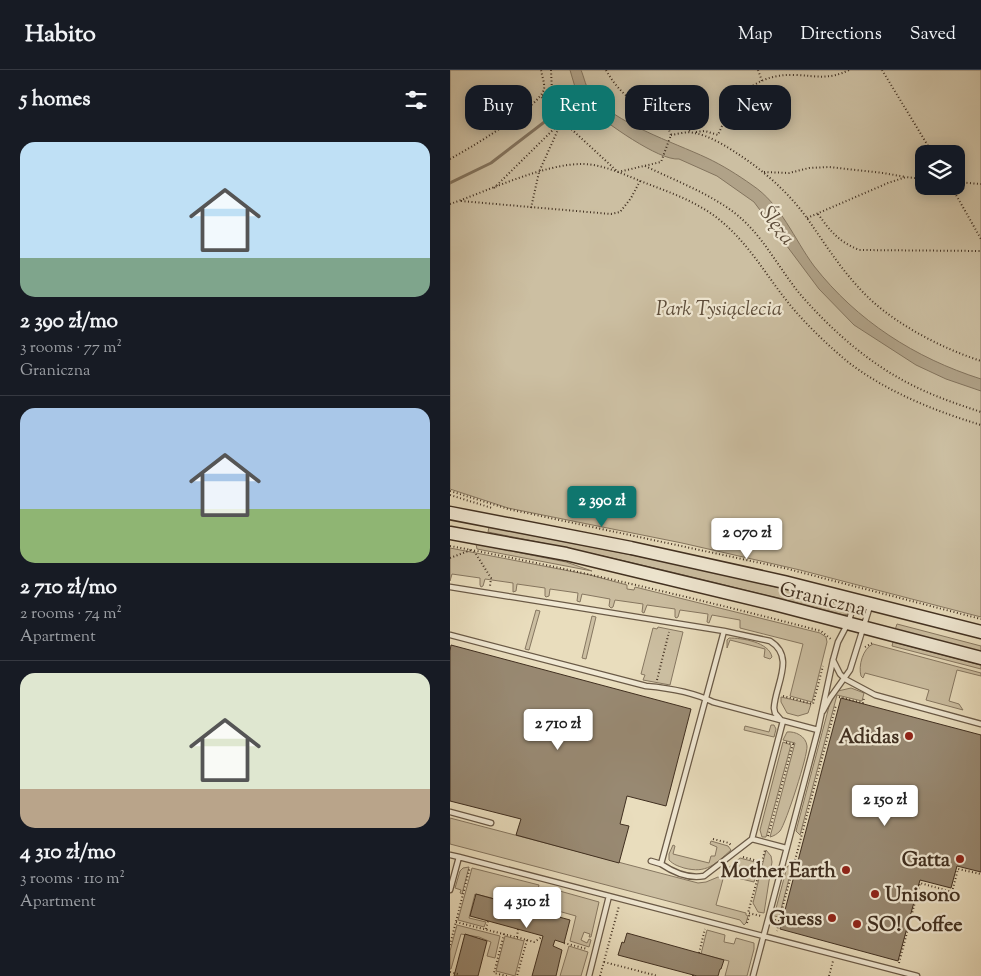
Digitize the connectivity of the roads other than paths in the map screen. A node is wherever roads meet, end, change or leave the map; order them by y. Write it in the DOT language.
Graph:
graph roads {
  1 [pos="450,513"];
  2 [pos="450,533"];
  3 [pos="450,587"];
  4 [pos="855,600"];
  5 [pos="871,604"];
  6 [pos="848,623"];
  7 [pos="864,628"];
  8 [pos="724,631"];
  9 [pos="981,632"];
  10 [pos="450,635"];
  11 [pos="981,658"];
  12 [pos="833,660"];
  13 [pos="845,679"];
  14 [pos="705,698"];
  15 [pos="822,715"];
  16 [pos="782,720"];
  17 [pos="981,724"];
  18 [pos="818,730"];
  19 [pos="450,812"];
  20 [pos="491,823"];
  21 [pos="752,839"];
  22 [pos="786,848"];
  23 [pos="450,855"];
  24 [pos="458,857"];
  25 [pos="651,861"];
  26 [pos="661,864"];
  27 [pos="450,890"];
  28 [pos="609,896"];
  29 [pos="764,935"];
  30 [pos="589,976"];
  31 [pos="753,976"];
  32 [pos="918,976"];
  1 -- 4 [label="main road, Graniczna"];
  2 -- 6 [label="main road, Graniczna"];
  3 -- 8 [label="lane"];
  4 -- 5 [label="main road, Graniczna"];
  4 -- 6 [label="lane"];
  5 -- 7 [label="lane"];
  5 -- 9 [label="main road, Graniczna"];
  6 -- 7 [label="main road, Graniczna"];
  6 -- 12 [label="lane"];
  7 -- 11 [label="main road, Graniczna"];
  7 -- 13 [label="lane"];
  8 -- 14 [label="lane"];
  8 -- 16 [label="lane"];
  10 -- 14 [label="lane"];
  12 -- 13 [label="lane"];
  12 -- 15 [label="lane"];
  13 -- 15 [label="lane"];
  13 -- 17 [label="lane"];
  14 -- 16 [label="lane"];
  14 -- 26 [label="lane"];
  15 -- 18 [label="lane"];
  16 -- 18 [label="lane"];
  16 -- 21 [label="lane"];
  18 -- 22 [label="lane"];
  19 -- 20 [label="lane"];
  21 -- 22 [label="lane"];
  21 -- 26 [label="lane"];
  22 -- 29 [label="lane"];
  23 -- 24 [label="lane"];
  24 -- 27 [label="lane"];
  24 -- 28 [label="lane"];
  25 -- 26 [label="lane"];
  28 -- 29 [label="lane"];
  28 -- 30 [label="lane"];
  29 -- 31 [label="lane"];
  29 -- 32 [label="lane"];
}
